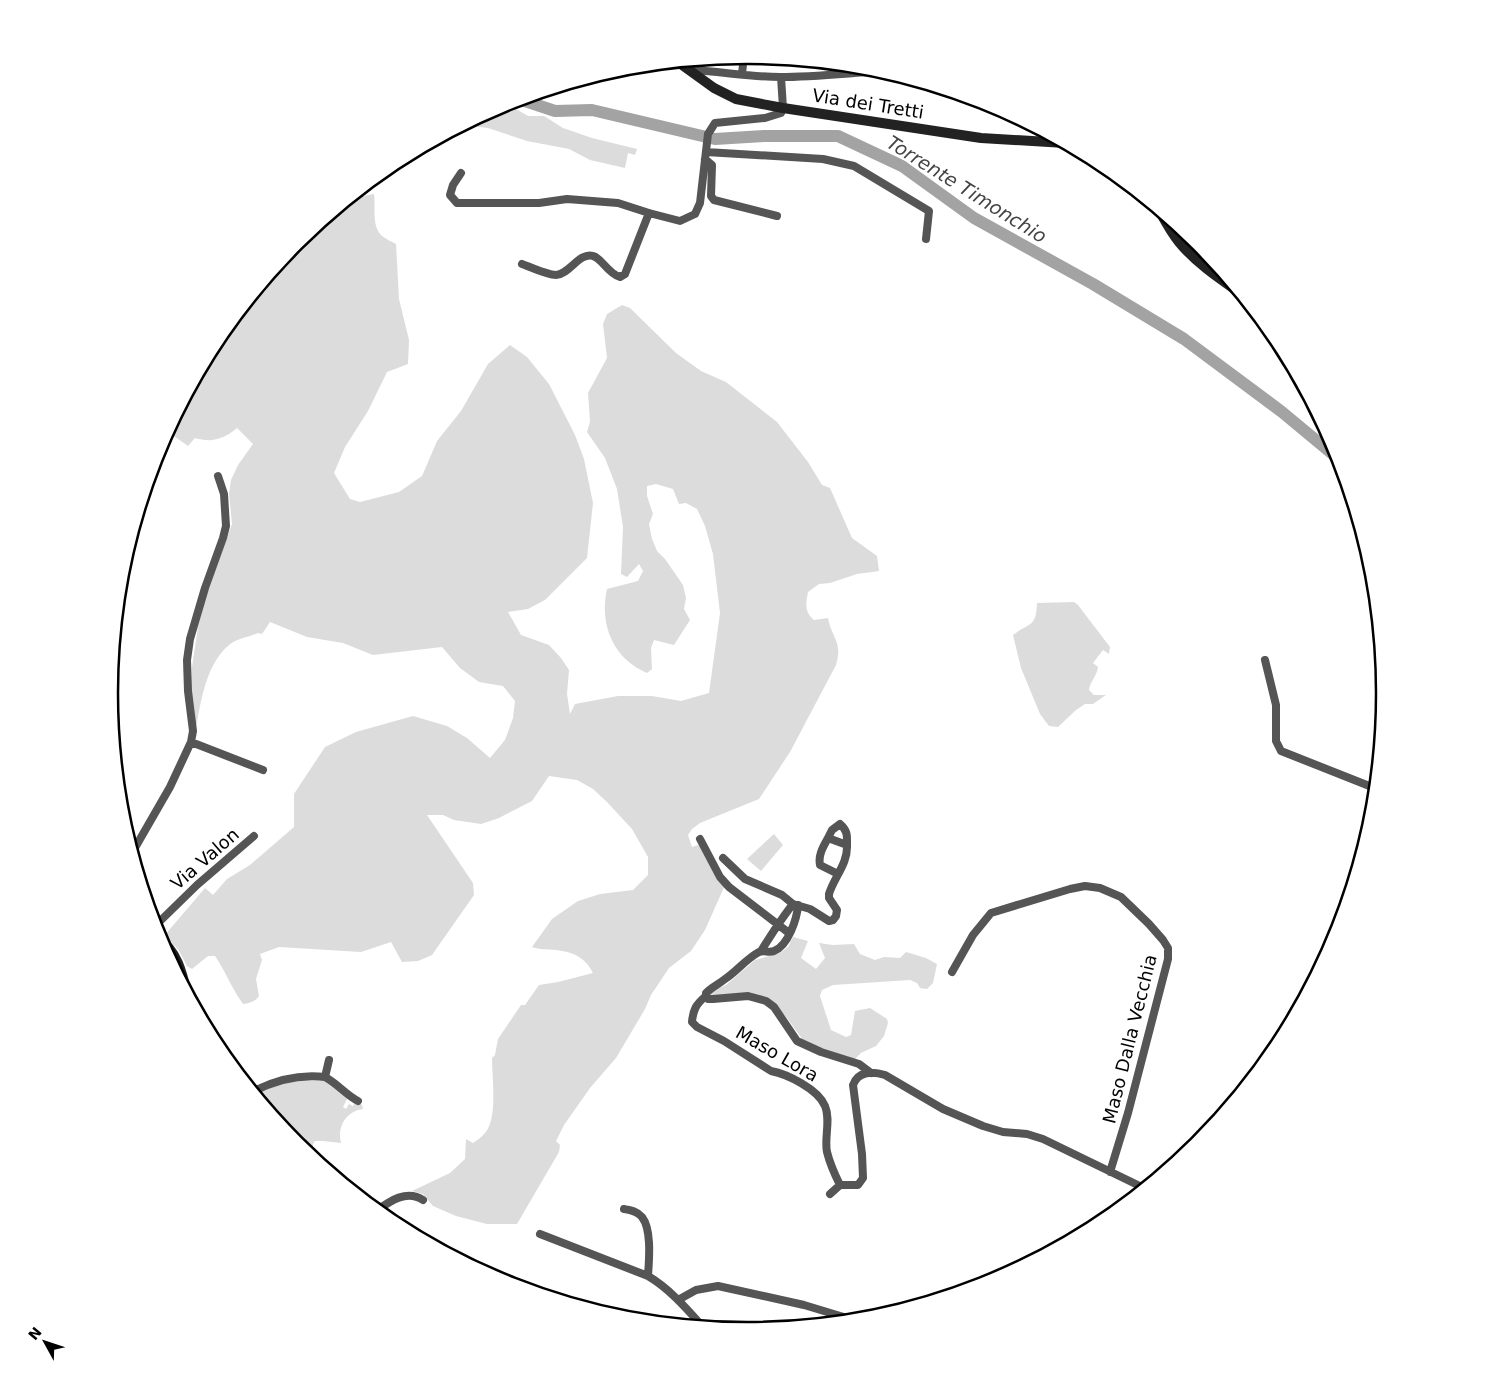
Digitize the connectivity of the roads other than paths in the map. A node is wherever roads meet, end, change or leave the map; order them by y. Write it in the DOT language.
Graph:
graph roads {
  1 [pos="743,64"];
  2 [pos="684,67"];
  3 [pos="688,70"];
  4 [pos="840,71"];
  5 [pos="742,74"];
  6 [pos="781,77"];
  7 [pos="782,108"];
  8 [pos="1051,142"];
  9 [pos="706,152"];
  10 [pos="461,174"];
  11 [pos="649,213"];
  12 [pos="776,216"];
  13 [pos="1167,223"];
  14 [pos="926,239"];
  15 [pos="522,264"];
  16 [pos="1224,281"];
  17 [pos="214,476"];
  18 [pos="1264,660"];
  19 [pos="191,742"];
  20 [pos="263,770"];
  21 [pos="1370,787"];
  22 [pos="254,836"];
  23 [pos="828,838"];
  24 [pos="700,839"];
  25 [pos="137,845"];
  26 [pos="847,845"];
  27 [pos="723,858"];
  28 [pos="838,874"];
  29 [pos="796,904"];
  30 [pos="161,920"];
  31 [pos="778,924"];
  32 [pos="790,933"];
  33 [pos="761,951"];
  34 [pos="952,972"];
  35 [pos="706,996"];
  36 [pos="329,1060"];
  37 [pos="870,1073"];
  38 [pos="325,1077"];
  39 [pos="258,1089"];
  40 [pos="358,1101"];
  41 [pos="1110,1172"];
  42 [pos="840,1185"];
  43 [pos="1140,1186"];
  44 [pos="830,1194"];
  45 [pos="423,1200"];
  46 [pos="383,1206"];
  47 [pos="624,1209"];
  48 [pos="540,1234"];
  49 [pos="648,1276"];
  50 [pos="678,1300"];
  51 [pos="841,1316"];
  52 [pos="698,1321"];
  1 -- 5 [label="street"];
  2 -- 3 [label="street, Via dei Tretti"];
  3 -- 5 [label="street"];
  3 -- 7 [label="street, Via dei Tretti"];
  4 -- 6 [label="street"];
  5 -- 6 [label="street"];
  6 -- 7 [label="street"];
  7 -- 8 [label="street, Via dei Tretti"];
  7 -- 9 [label="street"];
  9 -- 11 [label="street"];
  9 -- 12 [label="street"];
  9 -- 14 [label="street"];
  10 -- 11 [label="street"];
  11 -- 15 [label="street"];
  13 -- 16 [label="street"];
  17 -- 19 [label="street"];
  18 -- 21 [label="street"];
  19 -- 20 [label="street"];
  19 -- 25 [label="street"];
  22 -- 30 [label="street, Via Valon"];
  23 -- 26 [label="street"];
  23 -- 26 [label="street"];
  23 -- 28 [label="street"];
  24 -- 31 [label="street"];
  26 -- 28 [label="street"];
  27 -- 29 [label="street"];
  28 -- 29 [label="street"];
  29 -- 31 [label="street"];
  29 -- 32 [label="street"];
  31 -- 32 [label="street"];
  31 -- 33 [label="street"];
  32 -- 33 [label="street"];
  33 -- 35 [label="street"];
  34 -- 41 [label="street, Maso Dalla Vecchia"];
  35 -- 37 [label="street"];
  35 -- 42 [label="street, Maso Lora"];
  36 -- 38 [label="street"];
  37 -- 41 [label="street"];
  37 -- 42 [label="street"];
  38 -- 39 [label="street"];
  38 -- 40 [label="street"];
  41 -- 43 [label="street"];
  42 -- 44 [label="street"];
  45 -- 46 [label="street"];
  47 -- 49 [label="street"];
  48 -- 49 [label="street"];
  49 -- 50 [label="street"];
  50 -- 51 [label="street"];
  50 -- 52 [label="street"];
}
